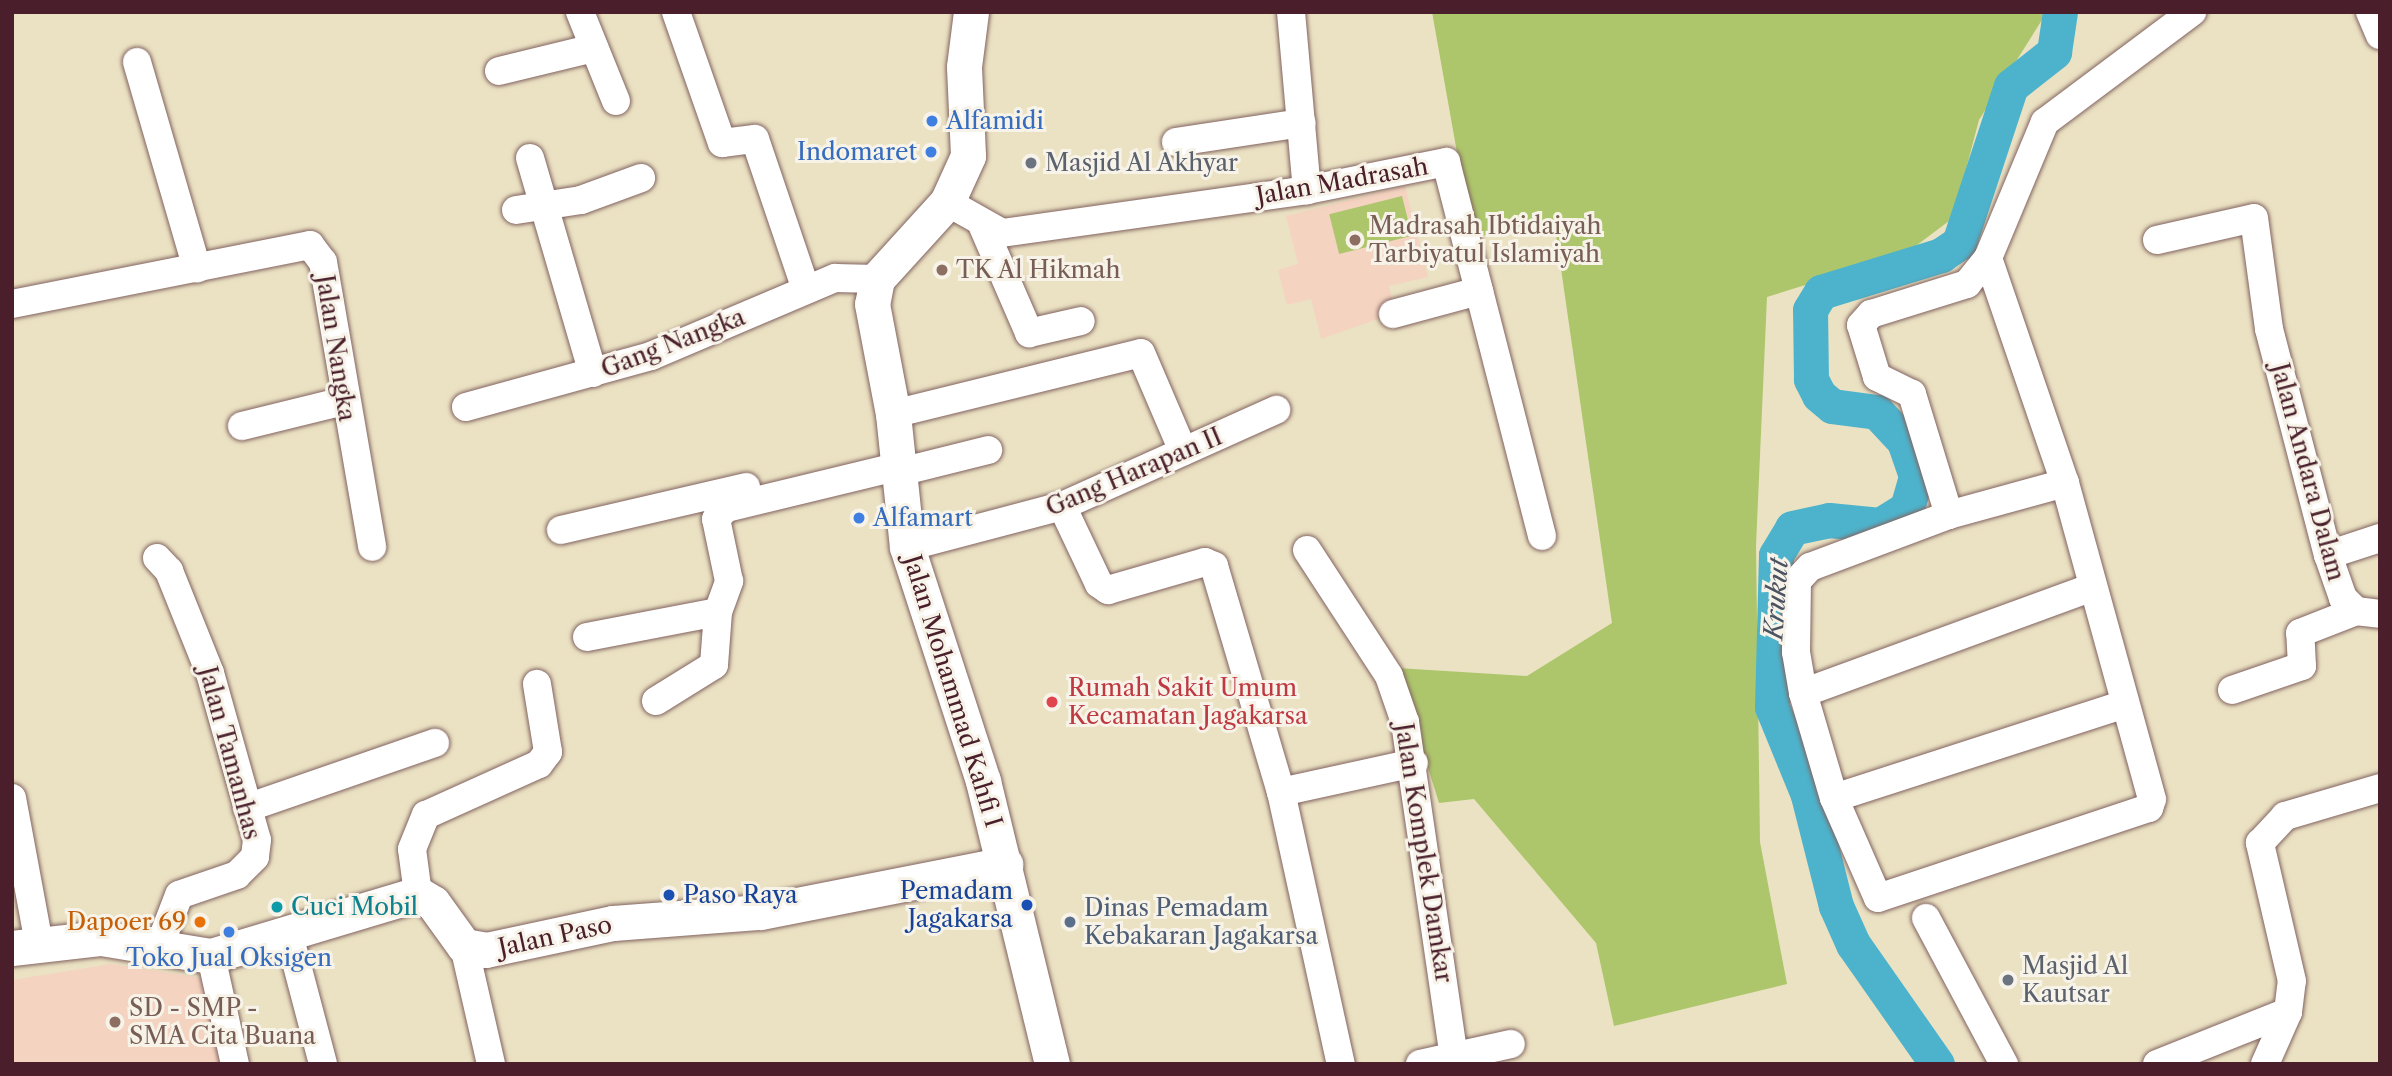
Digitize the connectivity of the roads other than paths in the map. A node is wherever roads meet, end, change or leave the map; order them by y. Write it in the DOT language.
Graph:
graph roads {
  1 [pos="580,12"];
  2 [pos="676,12"];
  3 [pos="971,12"];
  4 [pos="1292,12"];
  5 [pos="2192,12"];
  6 [pos="2370,12"];
  7 [pos="2380,35"];
  8 [pos="594,48"];
  9 [pos="137,62"];
  10 [pos="499,71"];
  11 [pos="616,101"];
  12 [pos="1302,123"];
  13 [pos="1176,142"];
  14 [pos="530,158"];
  15 [pos="641,178"];
  16 [pos="1307,190"];
  17 [pos="947,202"];
  18 [pos="548,203"];
  19 [pos="516,210"];
  20 [pos="983,227"];
  21 [pos="2157,240"];
  22 [pos="1988,258"];
  23 [pos="197,268"];
  24 [pos="877,279"];
  25 [pos="806,290"];
  26 [pos="1479,291"];
  27 [pos="12,304"];
  28 [pos="1393,314"];
  29 [pos="1081,321"];
  30 [pos="593,373"];
  31 [pos="344,401"];
  32 [pos="466,407"];
  33 [pos="1276,410"];
  34 [pos="893,414"];
  35 [pos="242,426"];
  36 [pos="988,450"];
  37 [pos="1183,451"];
  38 [pos="895,464"];
  39 [pos="2065,482"];
  40 [pos="1062,506"];
  41 [pos="1949,515"];
  42 [pos="561,530"];
  43 [pos="1542,537"];
  44 [pos="2380,538"];
  45 [pos="372,547"];
  46 [pos="907,547"];
  47 [pos="1307,550"];
  48 [pos="2328,555"];
  49 [pos="157,558"];
  50 [pos="2090,588"];
  51 [pos="718,612"];
  52 [pos="2368,612"];
  53 [pos="587,637"];
  54 [pos="537,684"];
  55 [pos="2232,690"];
  56 [pos="1803,693"];
  57 [pos="656,701"];
  58 [pos="2122,705"];
  59 [pos="435,743"];
  60 [pos="1414,763"];
  61 [pos="2380,788"];
  62 [pos="1281,792"];
  63 [pos="12,798"];
  64 [pos="1834,798"];
  65 [pos="247,808"];
  66 [pos="1005,864"];
  67 [pos="418,894"];
  68 [pos="1926,918"];
  69 [pos="289,935"];
  70 [pos="26,946"];
  71 [pos="464,946"];
  72 [pos="159,947"];
  73 [pos="211,956"];
  74 [pos="2288,1012"];
  75 [pos="1511,1044"];
  76 [pos="1454,1060"];
  77 [pos="235,1064"];
  78 [pos="323,1064"];
  79 [pos="491,1064"];
  80 [pos="1052,1064"];
  81 [pos="1340,1064"];
  82 [pos="1420,1064"];
  83 [pos="2004,1064"];
  84 [pos="2157,1064"];
  85 [pos="2265,1064"];
  1 -- 8 [label="street"];
  2 -- 25 [label="street"];
  3 -- 17 [label="main road"];
  4 -- 12 [label="street"];
  5 -- 22 [label="street"];
  6 -- 7 [label="street"];
  8 -- 10 [label="street"];
  8 -- 11 [label="street"];
  9 -- 23 [label="street"];
  12 -- 13 [label="street"];
  12 -- 16 [label="street"];
  14 -- 18 [label="street"];
  15 -- 18 [label="street"];
  16 -- 20 [label="street, Jalan Madrasah"];
  16 -- 26 [label="street, Jalan Madrasah"];
  17 -- 20 [label="street, Jalan Madrasah"];
  17 -- 24 [label="main road"];
  18 -- 19 [label="street"];
  18 -- 30 [label="street"];
  20 -- 29 [label="street"];
  21 -- 48 [label="street, Jalan Andara Dalam"];
  22 -- 39 [label="street"];
  22 -- 41 [label="street"];
  23 -- 27 [label="street, Jalan Nangka"];
  23 -- 31 [label="street, Jalan Nangka"];
  24 -- 25 [label="street, Gang Nangka"];
  24 -- 34 [label="main road, Jalan Mohammad Kahfi I"];
  25 -- 30 [label="street, Gang Nangka"];
  26 -- 28 [label="street"];
  26 -- 43 [label="street, Jalan Madrasah"];
  30 -- 32 [label="street, Gang Nangka"];
  31 -- 35 [label="street"];
  31 -- 45 [label="street, Jalan Nangka"];
  33 -- 37 [label="street, Gang Harapan II"];
  34 -- 37 [label="street"];
  34 -- 38 [label="main road, Jalan Mohammad Kahfi I"];
  36 -- 38 [label="street"];
  37 -- 40 [label="street, Gang Harapan II"];
  38 -- 42 [label="street"];
  38 -- 46 [label="main road, Jalan Mohammad Kahfi I"];
  38 -- 51 [label="street"];
  39 -- 41 [label="street"];
  39 -- 50 [label="street"];
  40 -- 46 [label="street, Gang Harapan II"];
  40 -- 62 [label="street"];
  41 -- 56 [label="street"];
  44 -- 48 [label="street"];
  46 -- 66 [label="main road, Jalan Mohammad Kahfi I"];
  47 -- 60 [label="street, Jalan Komplek Damkar"];
  48 -- 52 [label="street, Jalan Andara Dalam"];
  49 -- 65 [label="street, Jalan Tamanhas"];
  50 -- 56 [label="street"];
  50 -- 58 [label="street"];
  51 -- 53 [label="street"];
  51 -- 57 [label="street"];
  52 -- 55 [label="street"];
  54 -- 67 [label="street"];
  56 -- 64 [label="street"];
  58 -- 64 [label="street"];
  58 -- 64 [label="street"];
  59 -- 65 [label="street"];
  60 -- 62 [label="street"];
  60 -- 76 [label="street, Jalan Komplek Damkar"];
  61 -- 74 [label="street"];
  62 -- 81 [label="street"];
  63 -- 70 [label="street"];
  65 -- 72 [label="street, Jalan Tamanhas"];
  66 -- 71 [label="main road, Jalan Paso"];
  66 -- 80 [label="main road, Jalan Mohammad Kahfi I"];
  67 -- 69 [label="main road"];
  67 -- 71 [label="main road, Jalan Paso"];
  68 -- 83 [label="street"];
  69 -- 73 [label="main road"];
  69 -- 78 [label="street"];
  70 -- 72 [label="main road"];
  71 -- 79 [label="street"];
  72 -- 73 [label="main road"];
  73 -- 77 [label="street"];
  74 -- 84 [label="street"];
  74 -- 85 [label="street"];
  75 -- 76 [label="street"];
  76 -- 82 [label="street"];
}
